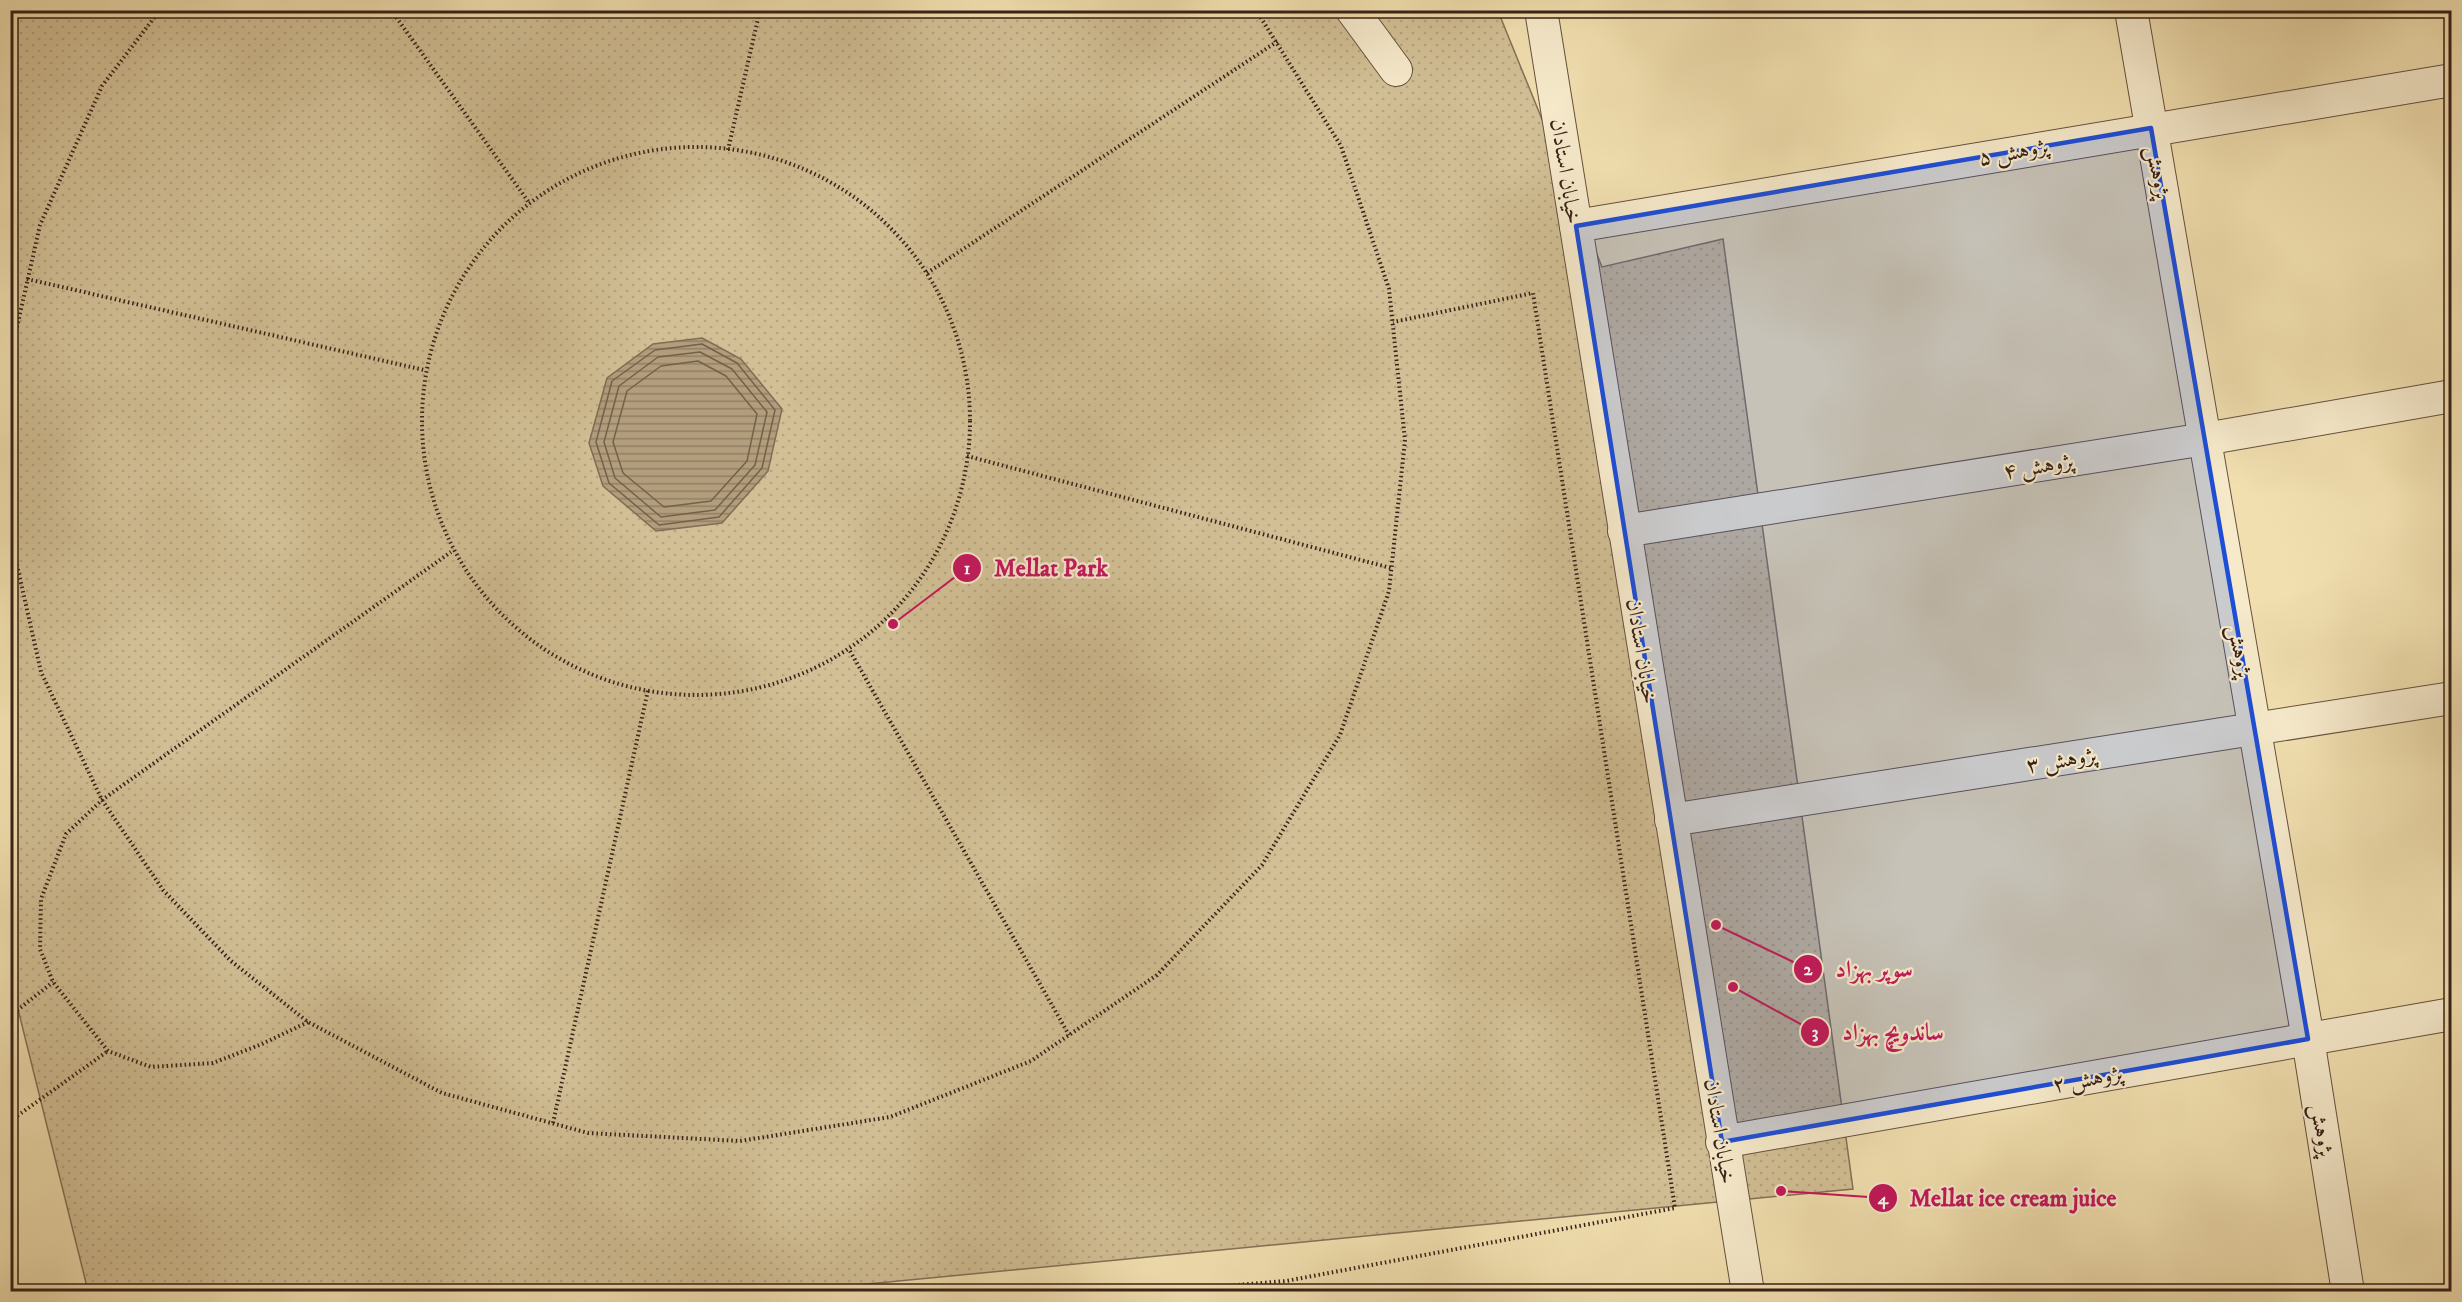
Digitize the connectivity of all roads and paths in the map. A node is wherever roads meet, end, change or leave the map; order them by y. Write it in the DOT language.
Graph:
graph roads {
  1 [pos="160,10"];
  2 [pos="391,10"];
  3 [pos="760,10"];
  4 [pos="1256,10"];
  5 [pos="1352,10"];
  6 [pos="1541,10"];
  7 [pos="2131,10"];
  8 [pos="1278,41"];
  9 [pos="1396,70"];
  10 [pos="2451,80"];
  11 [pos="2151,128"];
  12 [pos="728,150"];
  13 [pos="530,204"];
  14 [pos="1576,226"];
  15 [pos="927,273"];
  16 [pos="27,279"];
  17 [pos="1393,322"];
  18 [pos="10,358"];
  19 [pos="424,370"];
  20 [pos="2451,396"];
  21 [pos="2205,439"];
  22 [pos="967,456"];
  23 [pos="1624,531"];
  24 [pos="10,534"];
  25 [pos="451,552"];
  26 [pos="1391,568"];
  27 [pos="850,651"];
  28 [pos="648,690"];
  29 [pos="2451,698"];
  30 [pos="2255,729"];
  31 [pos="102,800"];
  32 [pos="1671,820"];
  33 [pos="53,982"];
  34 [pos="2451,1014"];
  35 [pos="10,1016"];
  36 [pos="309,1022"];
  37 [pos="1069,1035"];
  38 [pos="2308,1039"];
  39 [pos="108,1051"];
  40 [pos="10,1121"];
  41 [pos="553,1123"];
  42 [pos="1722,1142"];
  43 [pos="1153,1292"];
  44 [pos="1748,1292"];
  45 [pos="2348,1292"];
  1 -- 16 [label="path"];
  2 -- 13 [label="path"];
  3 -- 12 [label="path"];
  4 -- 8 [label="path"];
  5 -- 9 [label="street"];
  6 -- 14 [label="street, خیابان استادان"];
  7 -- 11 [label="street, پژوهش"];
  8 -- 15 [label="path"];
  8 -- 17 [label="path"];
  10 -- 11 [label="street, پژوهش ۵"];
  11 -- 14 [label="street, پژوهش ۵"];
  11 -- 21 [label="street, پژوهش"];
  12 -- 13 [label="path"];
  12 -- 15 [label="path"];
  13 -- 19 [label="path"];
  14 -- 23 [label="street, خیابان استادان"];
  15 -- 22 [label="path"];
  16 -- 18 [label="path"];
  16 -- 19 [label="path"];
  17 -- 26 [label="path"];
  17 -- 43 [label="path"];
  19 -- 25 [label="path"];
  20 -- 21 [label="street, پژوهش ۴"];
  21 -- 23 [label="street, پژوهش ۴"];
  21 -- 30 [label="street, پژوهش"];
  22 -- 26 [label="path"];
  22 -- 27 [label="path"];
  23 -- 32 [label="street, خیابان استادان"];
  24 -- 31 [label="path"];
  25 -- 28 [label="path"];
  25 -- 31 [label="path"];
  26 -- 37 [label="path"];
  27 -- 28 [label="path"];
  27 -- 37 [label="path"];
  28 -- 41 [label="path"];
  29 -- 30 [label="street, پژوهش ۳"];
  30 -- 32 [label="street, پژوهش ۳"];
  30 -- 38 [label="street, پژوهش"];
  31 -- 33 [label="path"];
  31 -- 36 [label="path"];
  32 -- 42 [label="street, خیابان استادان"];
  33 -- 35 [label="path"];
  33 -- 39 [label="path"];
  34 -- 38 [label="street, پژوهش ۲"];
  36 -- 39 [label="path"];
  36 -- 41 [label="path"];
  37 -- 41 [label="path"];
  38 -- 42 [label="street, پژوهش ۲"];
  38 -- 45 [label="street, پژوهش"];
  39 -- 40 [label="path"];
  42 -- 44 [label="street, خیابان استادان"];
}
